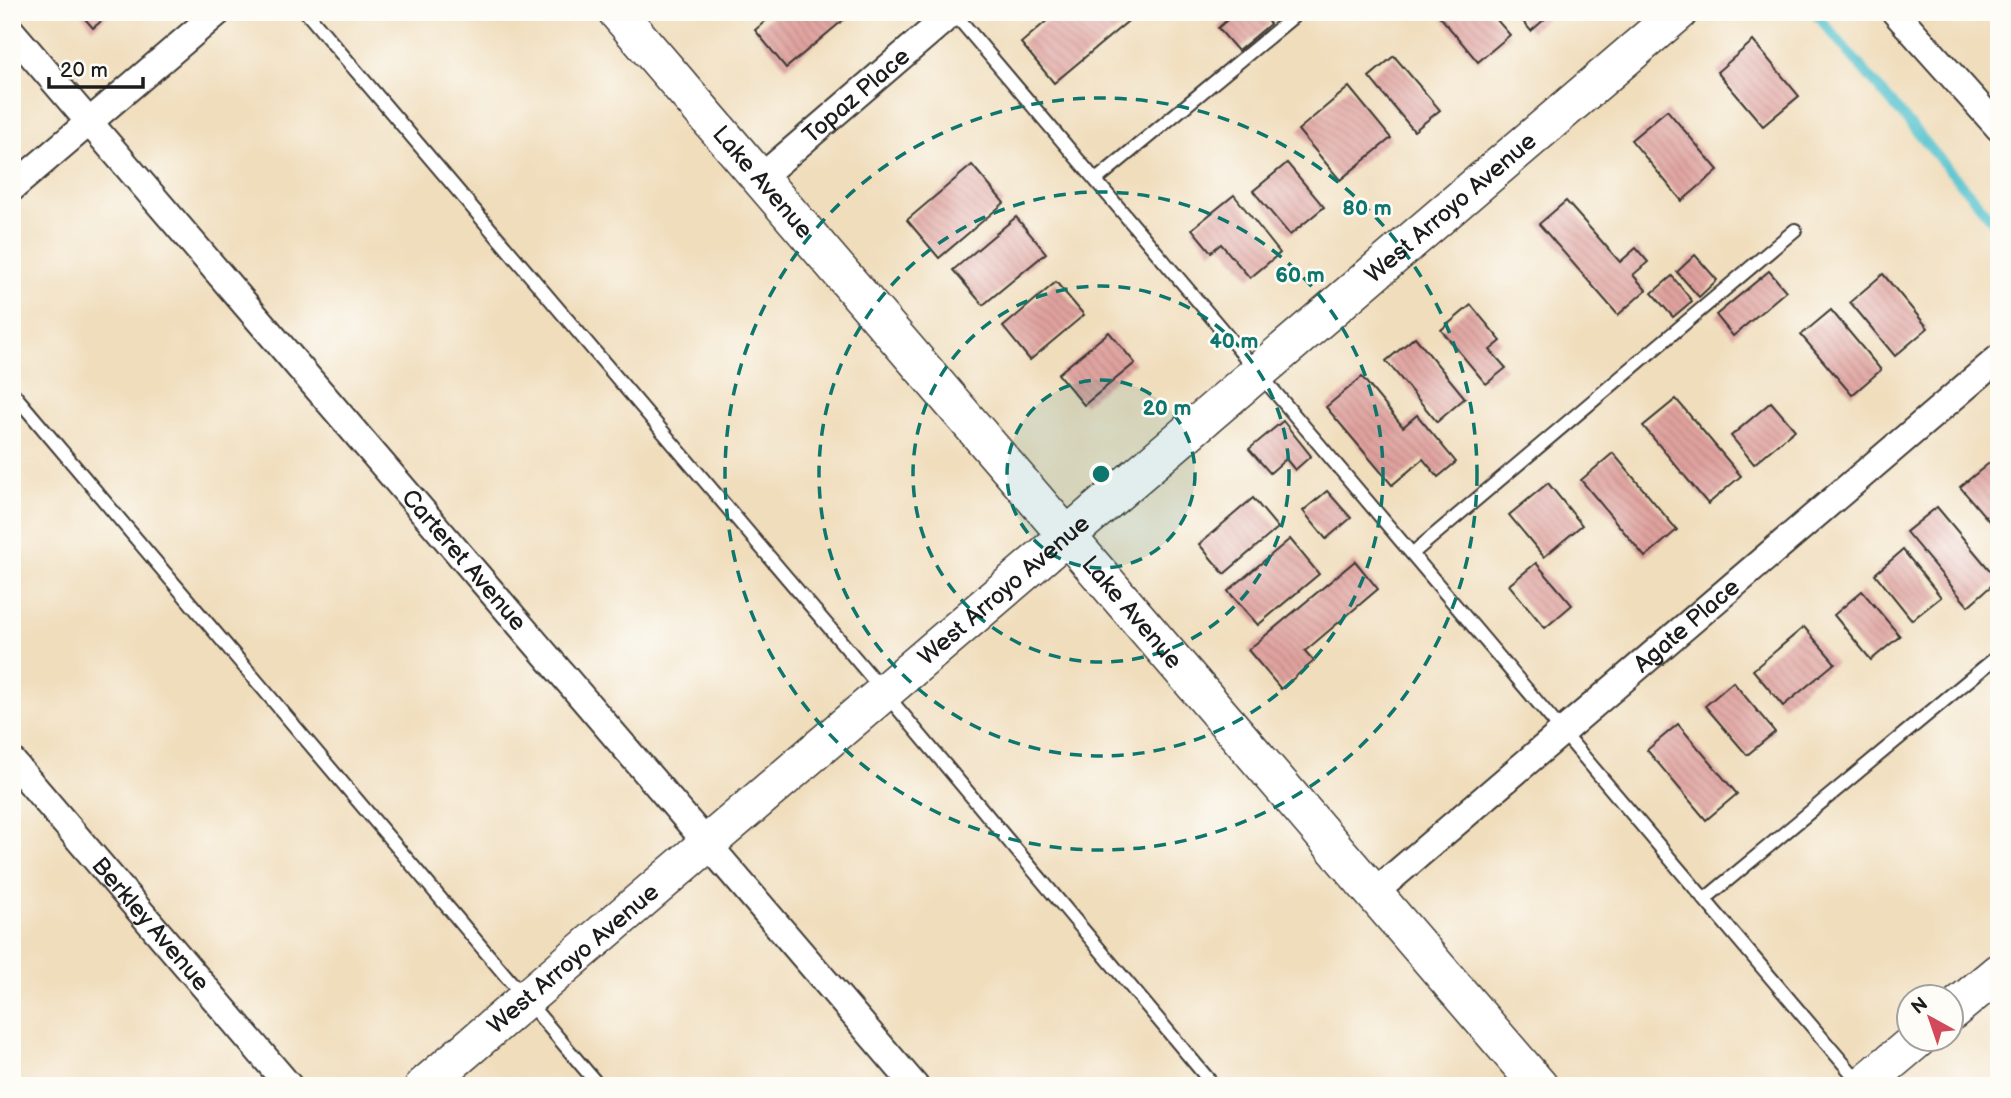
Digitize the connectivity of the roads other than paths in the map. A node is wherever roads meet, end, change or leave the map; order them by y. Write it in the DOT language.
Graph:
graph roads {
  1 [pos="218,12"];
  2 [pos="306,12"];
  3 [pos="617,12"];
  4 [pos="953,12"];
  5 [pos="1299,12"];
  6 [pos="1679,12"];
  7 [pos="1895,12"];
  8 [pos="12,32"];
  9 [pos="90,122"];
  10 [pos="1999,128"];
  11 [pos="759,179"];
  12 [pos="1096,180"];
  13 [pos="12,188"];
  14 [pos="1795,230"];
  15 [pos="1999,358"];
  16 [pos="1260,370"];
  17 [pos="12,392"];
  18 [pos="1065,537"];
  19 [pos="1413,554"];
  20 [pos="1999,654"];
  21 [pos="884,692"];
  22 [pos="1562,732"];
  23 [pos="12,761"];
  24 [pos="707,843"];
  25 [pos="1374,892"];
  26 [pos="1705,899"];
  27 [pos="1999,972"];
  28 [pos="525,999"];
  29 [pos="1966,999"];
  30 [pos="1903,1052"];
  31 [pos="289,1086"];
  32 [pos="424,1086"];
  33 [pos="599,1086"];
  34 [pos="915,1086"];
  35 [pos="1214,1086"];
  36 [pos="1539,1086"];
  37 [pos="1863,1086"];
  1 -- 9 [label="street"];
  2 -- 21 [label="lane"];
  3 -- 11 [label="street, Lake Avenue"];
  4 -- 11 [label="street, Topaz Place"];
  4 -- 12 [label="lane"];
  5 -- 12 [label="lane"];
  6 -- 16 [label="street, West Arroyo Avenue"];
  7 -- 10 [label="street"];
  8 -- 9 [label="street, Carteret Avenue"];
  9 -- 13 [label="street"];
  9 -- 24 [label="street, Carteret Avenue"];
  11 -- 18 [label="street, Lake Avenue"];
  12 -- 16 [label="lane"];
  14 -- 19 [label="lane"];
  15 -- 22 [label="street, Agate Place"];
  16 -- 18 [label="street, West Arroyo Avenue"];
  16 -- 19 [label="lane"];
  17 -- 28 [label="lane"];
  18 -- 21 [label="street, West Arroyo Avenue"];
  18 -- 25 [label="street, Lake Avenue"];
  19 -- 22 [label="lane"];
  20 -- 26 [label="lane"];
  21 -- 24 [label="street, West Arroyo Avenue"];
  21 -- 35 [label="lane"];
  22 -- 25 [label="street, Agate Place"];
  22 -- 26 [label="lane"];
  23 -- 31 [label="street, Berkley Avenue"];
  24 -- 28 [label="street, West Arroyo Avenue"];
  24 -- 34 [label="street, Carteret Avenue"];
  25 -- 36 [label="street, Lake Avenue"];
  26 -- 37 [label="lane"];
  27 -- 29 [label="street"];
  28 -- 32 [label="street, West Arroyo Avenue"];
  28 -- 33 [label="lane"];
  30 -- 37 [label="street"];
}
